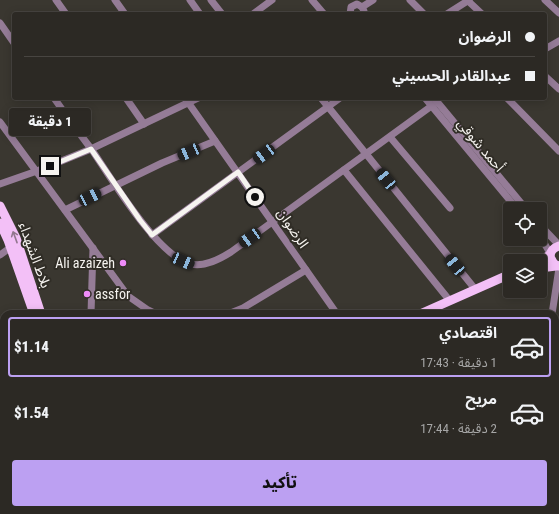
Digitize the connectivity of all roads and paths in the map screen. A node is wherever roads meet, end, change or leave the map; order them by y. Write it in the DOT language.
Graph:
graph roads {
  1 [pos="56,0"];
  2 [pos="115,0"];
  3 [pos="190,0"];
  4 [pos="211,0"];
  5 [pos="272,0"];
  6 [pos="312,0"];
  7 [pos="373,0"];
  8 [pos="410,0"];
  9 [pos="468,0"];
  10 [pos="545,0"];
  11 [pos="351,3"];
  12 [pos="364,11"];
  13 [pos="65,12"];
  14 [pos="124,12"];
  15 [pos="199,12"];
  16 [pos="220,12"];
  17 [pos="256,12"];
  18 [pos="322,12"];
  19 [pos="422,12"];
  20 [pos="450,12"];
  21 [pos="480,12"];
  22 [pos="559,13"];
  23 [pos="0,24"];
  24 [pos="12,40"];
  25 [pos="559,41"];
  26 [pos="547,48"];
  27 [pos="547,78"];
  28 [pos="559,90"];
  29 [pos="55,100"];
  30 [pos="127,100"];
  31 [pos="323,100"];
  32 [pos="337,100"];
  33 [pos="509,100"];
  34 [pos="186,101"];
  35 [pos="434,102"];
  36 [pos="328,107"];
  37 [pos="0,122"];
  38 [pos="144,124"];
  39 [pos="390,137"];
  40 [pos="215,140"];
  41 [pos="556,143"];
  42 [pos="91,149"];
  43 [pos="559,151"];
  44 [pos="366,154"];
  45 [pos="344,170"];
  46 [pos="37,171"];
  47 [pos="238,172"];
  48 [pos="12,180"];
  49 [pos="0,184"];
  50 [pos="115,185"];
  51 [pos="0,190"];
  52 [pos="512,202"];
  53 [pos="520,202"];
  54 [pos="0,206"];
  55 [pos="450,208"];
  56 [pos="65,210"];
  57 [pos="273,221"];
  58 [pos="0,223"];
  59 [pos="547,233"];
  60 [pos="152,235"];
  61 [pos="546,246"];
  62 [pos="559,246"];
  63 [pos="11,247"];
  64 [pos="93,248"];
  65 [pos="550,254"];
  66 [pos="0,255"];
  67 [pos="547,256"];
  68 [pos="558,267"];
  69 [pos="547,268"];
  70 [pos="306,270"];
  71 [pos="503,277"];
  72 [pos="503,284"];
  73 [pos="475,289"];
  74 [pos="450,301"];
  75 [pos="33,310"];
  76 [pos="41,310"];
  77 [pos="91,310"];
  78 [pos="148,310"];
  79 [pos="238,310"];
  80 [pos="335,310"];
  81 [pos="429,310"];
  82 [pos="443,310"];
  83 [pos="553,310"];
  1 -- 13 [label="street"];
  2 -- 14 [label="street"];
  3 -- 15 [label="street"];
  4 -- 16 [label="street"];
  5 -- 17 [label="street"];
  6 -- 18 [label="street"];
  7 -- 12 [label="street"];
  8 -- 19 [label="street"];
  9 -- 20 [label="street"];
  9 -- 21 [label="street"];
  10 -- 22 [label="street"];
  11 -- 12 [label="street"];
  23 -- 24 [label="street"];
  25 -- 26 [label="street"];
  27 -- 28 [label="street"];
  29 -- 42 [label="street"];
  30 -- 38 [label="street"];
  31 -- 36 [label="street"];
  32 -- 36 [label="street"];
  33 -- 41 [label="street"];
  34 -- 38 [label="street"];
  34 -- 40 [label="street, الرضوان"];
  35 -- 39 [label="street"];
  35 -- 52 [label="street, أحمد شوقي"];
  35 -- 53 [label="street, أحمد شوقي"];
  36 -- 44 [label="street"];
  36 -- 47 [label="street"];
  37 -- 46 [label="street"];
  38 -- 42 [label="street"];
  39 -- 44 [label="street"];
  39 -- 55 [label="street"];
  40 -- 47 [label="street, الرضوان"];
  40 -- 50 [label="street"];
  41 -- 43 [label="street"];
  42 -- 46 [label="street"];
  42 -- 50 [label="street"];
  44 -- 45 [label="street"];
  44 -- 73 [label="street"];
  45 -- 57 [label="street"];
  45 -- 74 [label="street"];
  46 -- 48 [label="street"];
  46 -- 56 [label="street"];
  47 -- 57 [label="street, الرضوان"];
  47 -- 60 [label="street"];
  48 -- 49 [label="street"];
  48 -- 51 [label="street"];
  50 -- 56 [label="street"];
  50 -- 60 [label="street"];
  76 -- 54 [label="main road, بلاط الشهداء, one-way"];
  56 -- 64 [label="street"];
  57 -- 60 [label="street"];
  57 -- 70 [label="street, الرضوان"];
  58 -- 63 [label="main road"];
  59 -- 62 [label="street"];
  61 -- 65 [label="street"];
  62 -- 65 [label="main road"];
  63 -- 66 [label="street"];
  63 -- 75 [label="main road"];
  64 -- 77 [label="street"];
  64 -- 78 [label="street"];
  65 -- 67 [label="main road"];
  65 -- 68 [label="main road"];
  68 -- 69 [label="main road"];
  68 -- 83 [label="street"];
  70 -- 79 [label="street"];
  70 -- 80 [label="street, الرضوان"];
  71 -- 73 [label="main road"];
  72 -- 82 [label="main road"];
  73 -- 74 [label="main road"];
  74 -- 81 [label="main road"];
}
